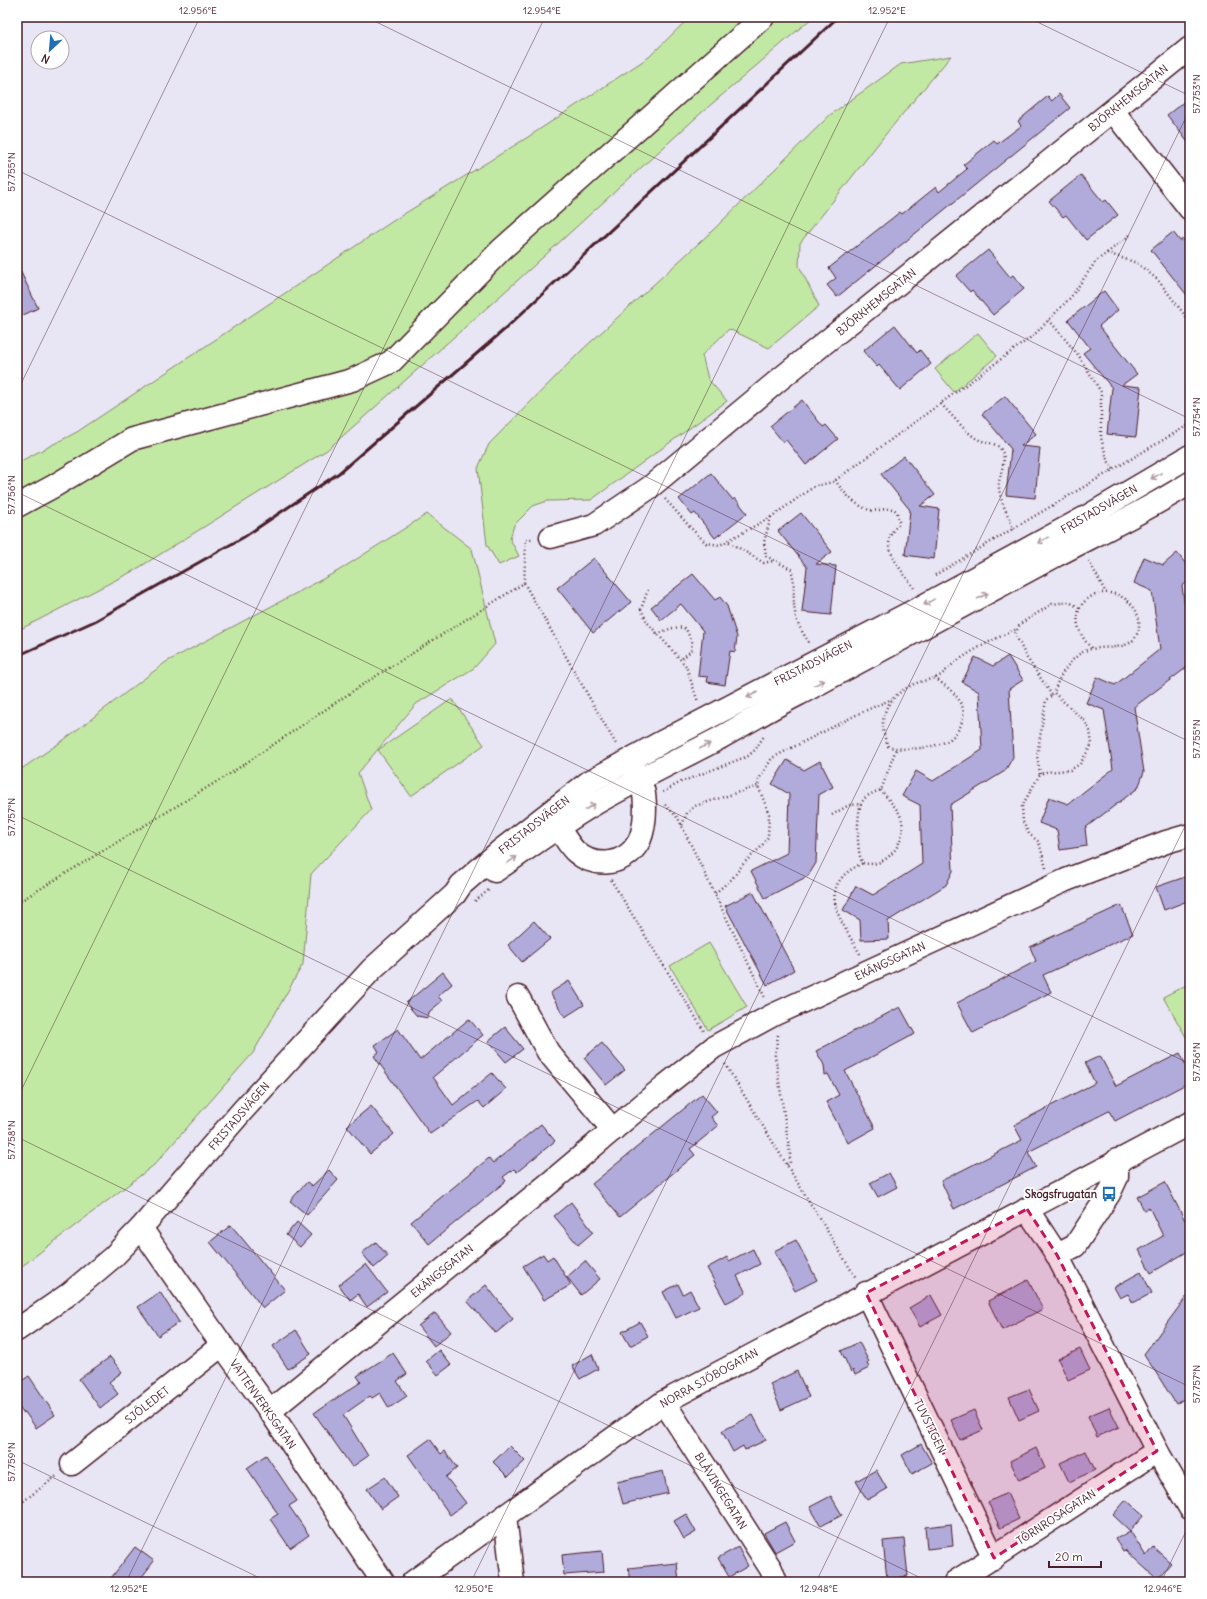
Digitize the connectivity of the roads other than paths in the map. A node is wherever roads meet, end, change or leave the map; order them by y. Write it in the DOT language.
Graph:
graph roads {
  1 [pos="763,17"];
  2 [pos="1190,48"];
  3 [pos="1113,110"];
  4 [pos="1190,209"];
  5 [pos="1190,456"];
  6 [pos="1190,483"];
  7 [pos="17,506"];
  8 [pos="551,537"];
  9 [pos="623,753"];
  10 [pos="647,791"];
  11 [pos="558,828"];
  12 [pos="1190,835"];
  13 [pos="463,900"];
  14 [pos="518,997"];
  15 [pos="1190,1123"];
  16 [pos="613,1130"];
  17 [pos="1118,1160"];
  18 [pos="1027,1209"];
  19 [pos="141,1228"];
  20 [pos="1057,1255"];
  21 [pos="866,1294"];
  22 [pos="17,1330"];
  23 [pos="222,1345"];
  24 [pos="664,1402"];
  25 [pos="270,1411"];
  26 [pos="1157,1451"];
  27 [pos="72,1464"];
  28 [pos="1190,1508"];
  29 [pos="505,1516"];
  30 [pos="994,1558"];
  31 [pos="383,1582"];
  32 [pos="412,1582"];
  33 [pos="513,1582"];
  34 [pos="776,1582"];
  35 [pos="955,1582"];
  1 -- 7 [label="street"];
  2 -- 3 [label="street, BJÖRKHEMSGATAN"];
  3 -- 4 [label="street"];
  3 -- 8 [label="street, BJÖRKHEMSGATAN"];
  5 -- 9 [label="street, FRISTADSVÄGEN, one-way"];
  10 -- 6 [label="street, FRISTADSVÄGEN, one-way"];
  9 -- 10 [label="street"];
  9 -- 13 [label="street, FRISTADSVÄGEN"];
  11 -- 10 [label="street, FRISTADSVÄGEN, one-way"];
  10 -- 11 [label="street"];
  13 -- 11 [label="street, FRISTADSVÄGEN, one-way"];
  12 -- 16 [label="street, EKÄNGSGATAN"];
  13 -- 19 [label="street, FRISTADSVÄGEN"];
  14 -- 16 [label="street"];
  15 -- 17 [label="street, NORRA SJÖBOGATAN"];
  16 -- 25 [label="street, EKÄNGSGATAN"];
  17 -- 18 [label="street, NORRA SJÖBOGATAN"];
  17 -- 20 [label="street"];
  18 -- 20 [label="street"];
  18 -- 21 [label="street, NORRA SJÖBOGATAN"];
  19 -- 22 [label="street, FRISTADSVÄGEN"];
  19 -- 23 [label="street, VATTENVERKSGATAN"];
  20 -- 26 [label="street"];
  21 -- 24 [label="street, NORRA SJÖBOGATAN"];
  21 -- 30 [label="street, TUVSTIGEN"];
  23 -- 25 [label="street, VATTENVERKSGATAN"];
  23 -- 27 [label="street, SJÖLEDET"];
  24 -- 29 [label="street, NORRA SJÖBOGATAN"];
  24 -- 34 [label="street, BLÅVINGEGATAN"];
  25 -- 31 [label="street, VATTENVERKSGATAN"];
  26 -- 28 [label="street"];
  26 -- 30 [label="street, TÖRNROSAGATAN"];
  29 -- 32 [label="street, NORRA SJÖBOGATAN"];
  29 -- 33 [label="street"];
  30 -- 35 [label="street, TÖRNROSAGATAN"];
}
